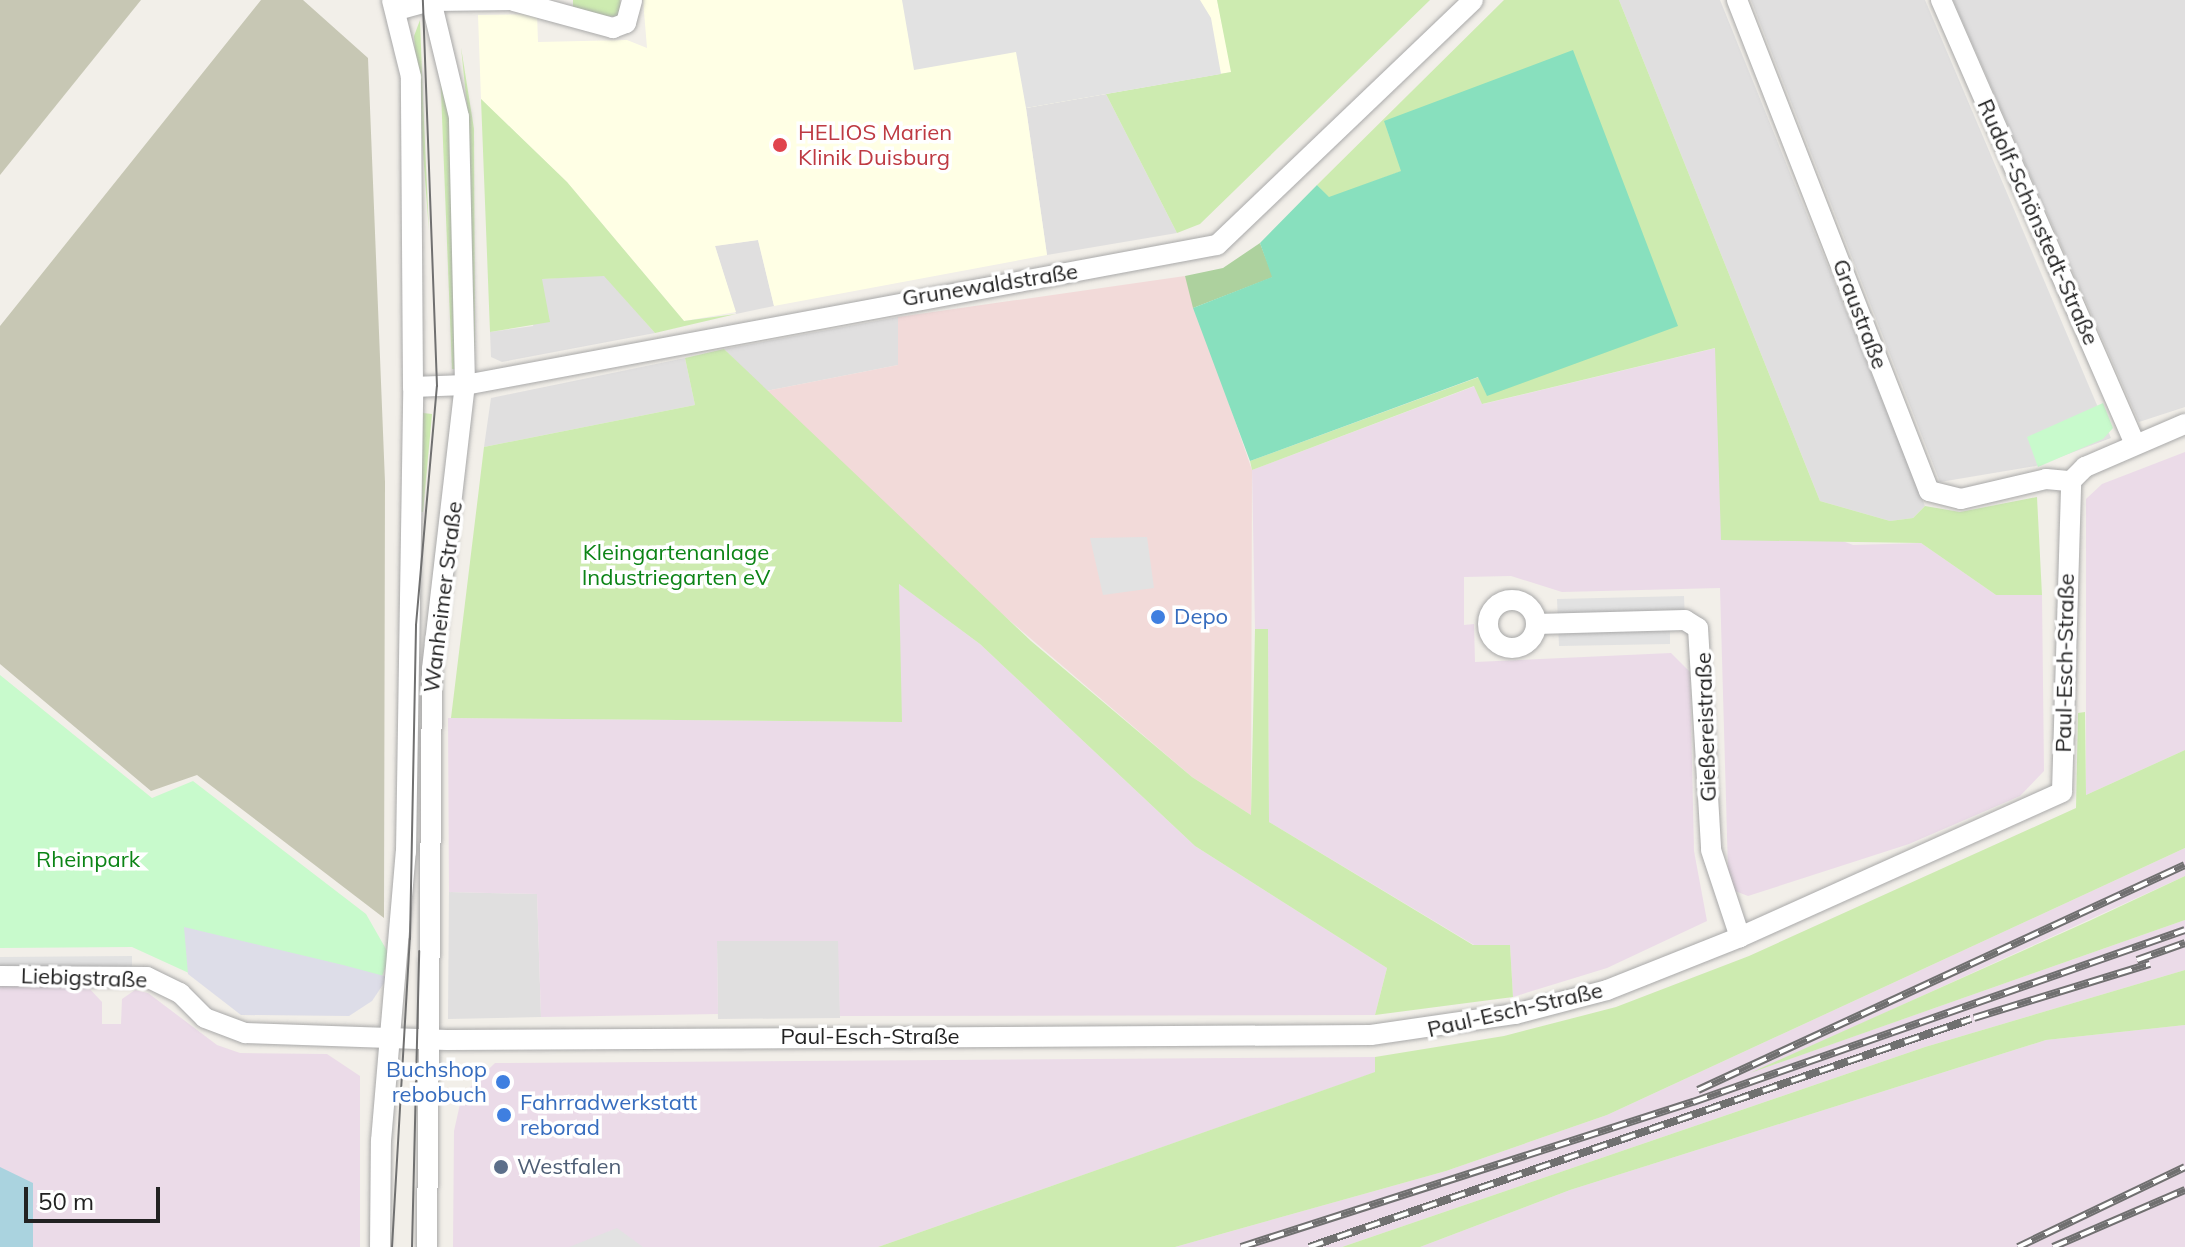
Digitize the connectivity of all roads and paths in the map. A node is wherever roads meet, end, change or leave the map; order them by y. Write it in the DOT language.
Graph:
graph roads {
  1 [pos="431,0"];
  2 [pos="632,0"];
  3 [pos="1473,0"];
  4 [pos="1737,0"];
  5 [pos="1941,0"];
  6 [pos="516,1"];
  7 [pos="394,5"];
  8 [pos="465,385"];
  9 [pos="413,387"];
  10 [pos="2185,424"];
  11 [pos="2135,445"];
  12 [pos="2071,481"];
  13 [pos="1536,624"];
  14 [pos="1740,937"];
  15 [pos="0,976"];
  16 [pos="391,1033"];
  17 [pos="427,1037"];
  18 [pos="380,1247"];
  19 [pos="427,1247"];
  1 -- 6 [label="street"];
  1 -- 7 [label="street"];
  1 -- 8 [label="street, Wanheimer Straße"];
  2 -- 6 [label="street"];
  3 -- 8 [label="street, Grunewaldstraße"];
  4 -- 12 [label="street, Graustraße"];
  5 -- 11 [label="street, Rudolf-Schönstedt-Straße"];
  7 -- 9 [label="street, Wanheimer Straße"];
  8 -- 9 [label="street, Grunewaldstraße"];
  8 -- 17 [label="street, Wanheimer Straße"];
  9 -- 16 [label="street, Wanheimer Straße"];
  10 -- 11 [label="street"];
  11 -- 12 [label="street"];
  12 -- 14 [label="street, Paul-Esch-Straße"];
  13 -- 14 [label="street, Gießereistraße"];
  14 -- 17 [label="street, Paul-Esch-Straße"];
  15 -- 16 [label="street, Liebigstraße"];
  16 -- 17 [label="street, Paul-Esch-Straße"];
  16 -- 18 [label="street, Wanheimer Straße"];
  17 -- 19 [label="street, Wanheimer Straße"];
}
